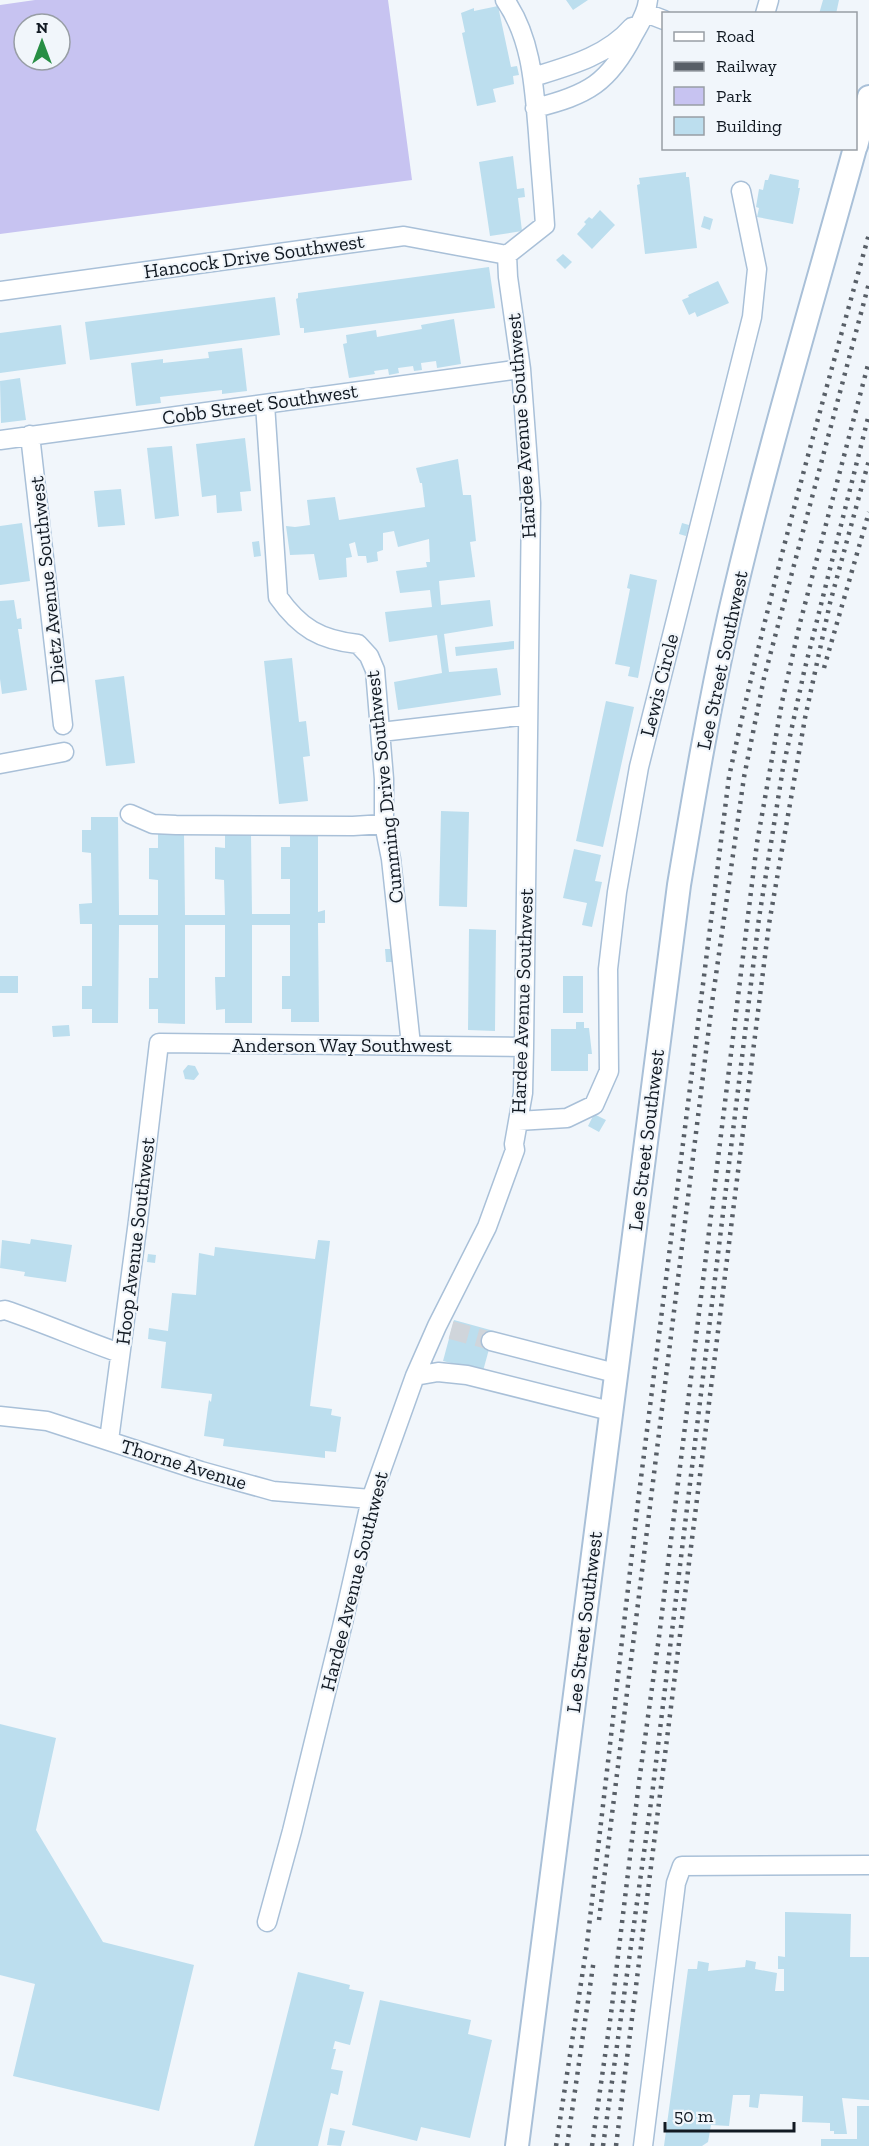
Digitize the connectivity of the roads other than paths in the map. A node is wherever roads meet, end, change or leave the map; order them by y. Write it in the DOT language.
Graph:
graph roads {
  1 [pos="505,0"];
  2 [pos="647,6"];
  3 [pos="662,19"];
  4 [pos="533,77"];
  5 [pos="869,97"];
  6 [pos="536,108"];
  7 [pos="857,140"];
  8 [pos="854,150"];
  9 [pos="741,191"];
  10 [pos="507,255"];
  11 [pos="0,291"];
  12 [pos="521,369"];
  13 [pos="266,404"];
  14 [pos="30,435"];
  15 [pos="0,440"];
  16 [pos="528,715"];
  17 [pos="63,725"];
  18 [pos="381,732"];
  19 [pos="64,752"];
  20 [pos="0,764"];
  21 [pos="130,814"];
  22 [pos="384,824"];
  23 [pos="159,1043"];
  24 [pos="411,1045"];
  25 [pos="524,1047"];
  26 [pos="518,1121"];
  27 [pos="0,1311"];
  28 [pos="491,1341"];
  29 [pos="120,1353"];
  30 [pos="615,1373"];
  31 [pos="415,1376"];
  32 [pos="610,1411"];
  33 [pos="0,1416"];
  34 [pos="110,1440"];
  35 [pos="371,1499"];
  36 [pos="869,1865"];
  37 [pos="267,1922"];
  38 [pos="517,2146"];
  39 [pos="643,2146"];
  1 -- 4 [label="street"];
  2 -- 3 [label="street"];
  2 -- 4 [label="street"];
  2 -- 6 [label="street"];
  4 -- 6 [label="street"];
  5 -- 7 [label="main road, Lee Street Southwest"];
  6 -- 10 [label="street"];
  8 -- 30 [label="main road, Lee Street Southwest"];
  9 -- 26 [label="street, Lewis Circle"];
  10 -- 11 [label="street, Hancock Drive Southwest"];
  10 -- 12 [label="street, Hardee Avenue Southwest"];
  12 -- 13 [label="street, Cobb Street Southwest"];
  12 -- 16 [label="street, Hardee Avenue Southwest"];
  13 -- 14 [label="street, Cobb Street Southwest"];
  13 -- 18 [label="street, Cumming Drive Southwest"];
  14 -- 15 [label="street, Cobb Street Southwest"];
  14 -- 17 [label="street, Dietz Avenue Southwest"];
  16 -- 18 [label="street"];
  16 -- 25 [label="street, Hardee Avenue Southwest"];
  18 -- 22 [label="street, Cumming Drive Southwest"];
  19 -- 20 [label="street"];
  21 -- 22 [label="street"];
  22 -- 24 [label="street, Cumming Drive Southwest"];
  23 -- 24 [label="street, Anderson Way Southwest"];
  23 -- 29 [label="street, Hoop Avenue Southwest"];
  24 -- 25 [label="street, Anderson Way Southwest"];
  25 -- 26 [label="street, Hardee Avenue Southwest"];
  26 -- 31 [label="street, Hardee Avenue Southwest"];
  27 -- 29 [label="street"];
  28 -- 30 [label="street"];
  29 -- 34 [label="street, Hoop Avenue Southwest"];
  30 -- 32 [label="main road, Lee Street Southwest"];
  31 -- 32 [label="street"];
  31 -- 35 [label="street, Hardee Avenue Southwest"];
  32 -- 38 [label="main road, Lee Street Southwest"];
  33 -- 34 [label="street, Thorne Avenue"];
  34 -- 35 [label="street, Thorne Avenue"];
  35 -- 37 [label="street, Hardee Avenue Southwest"];
  36 -- 39 [label="street"];
}
